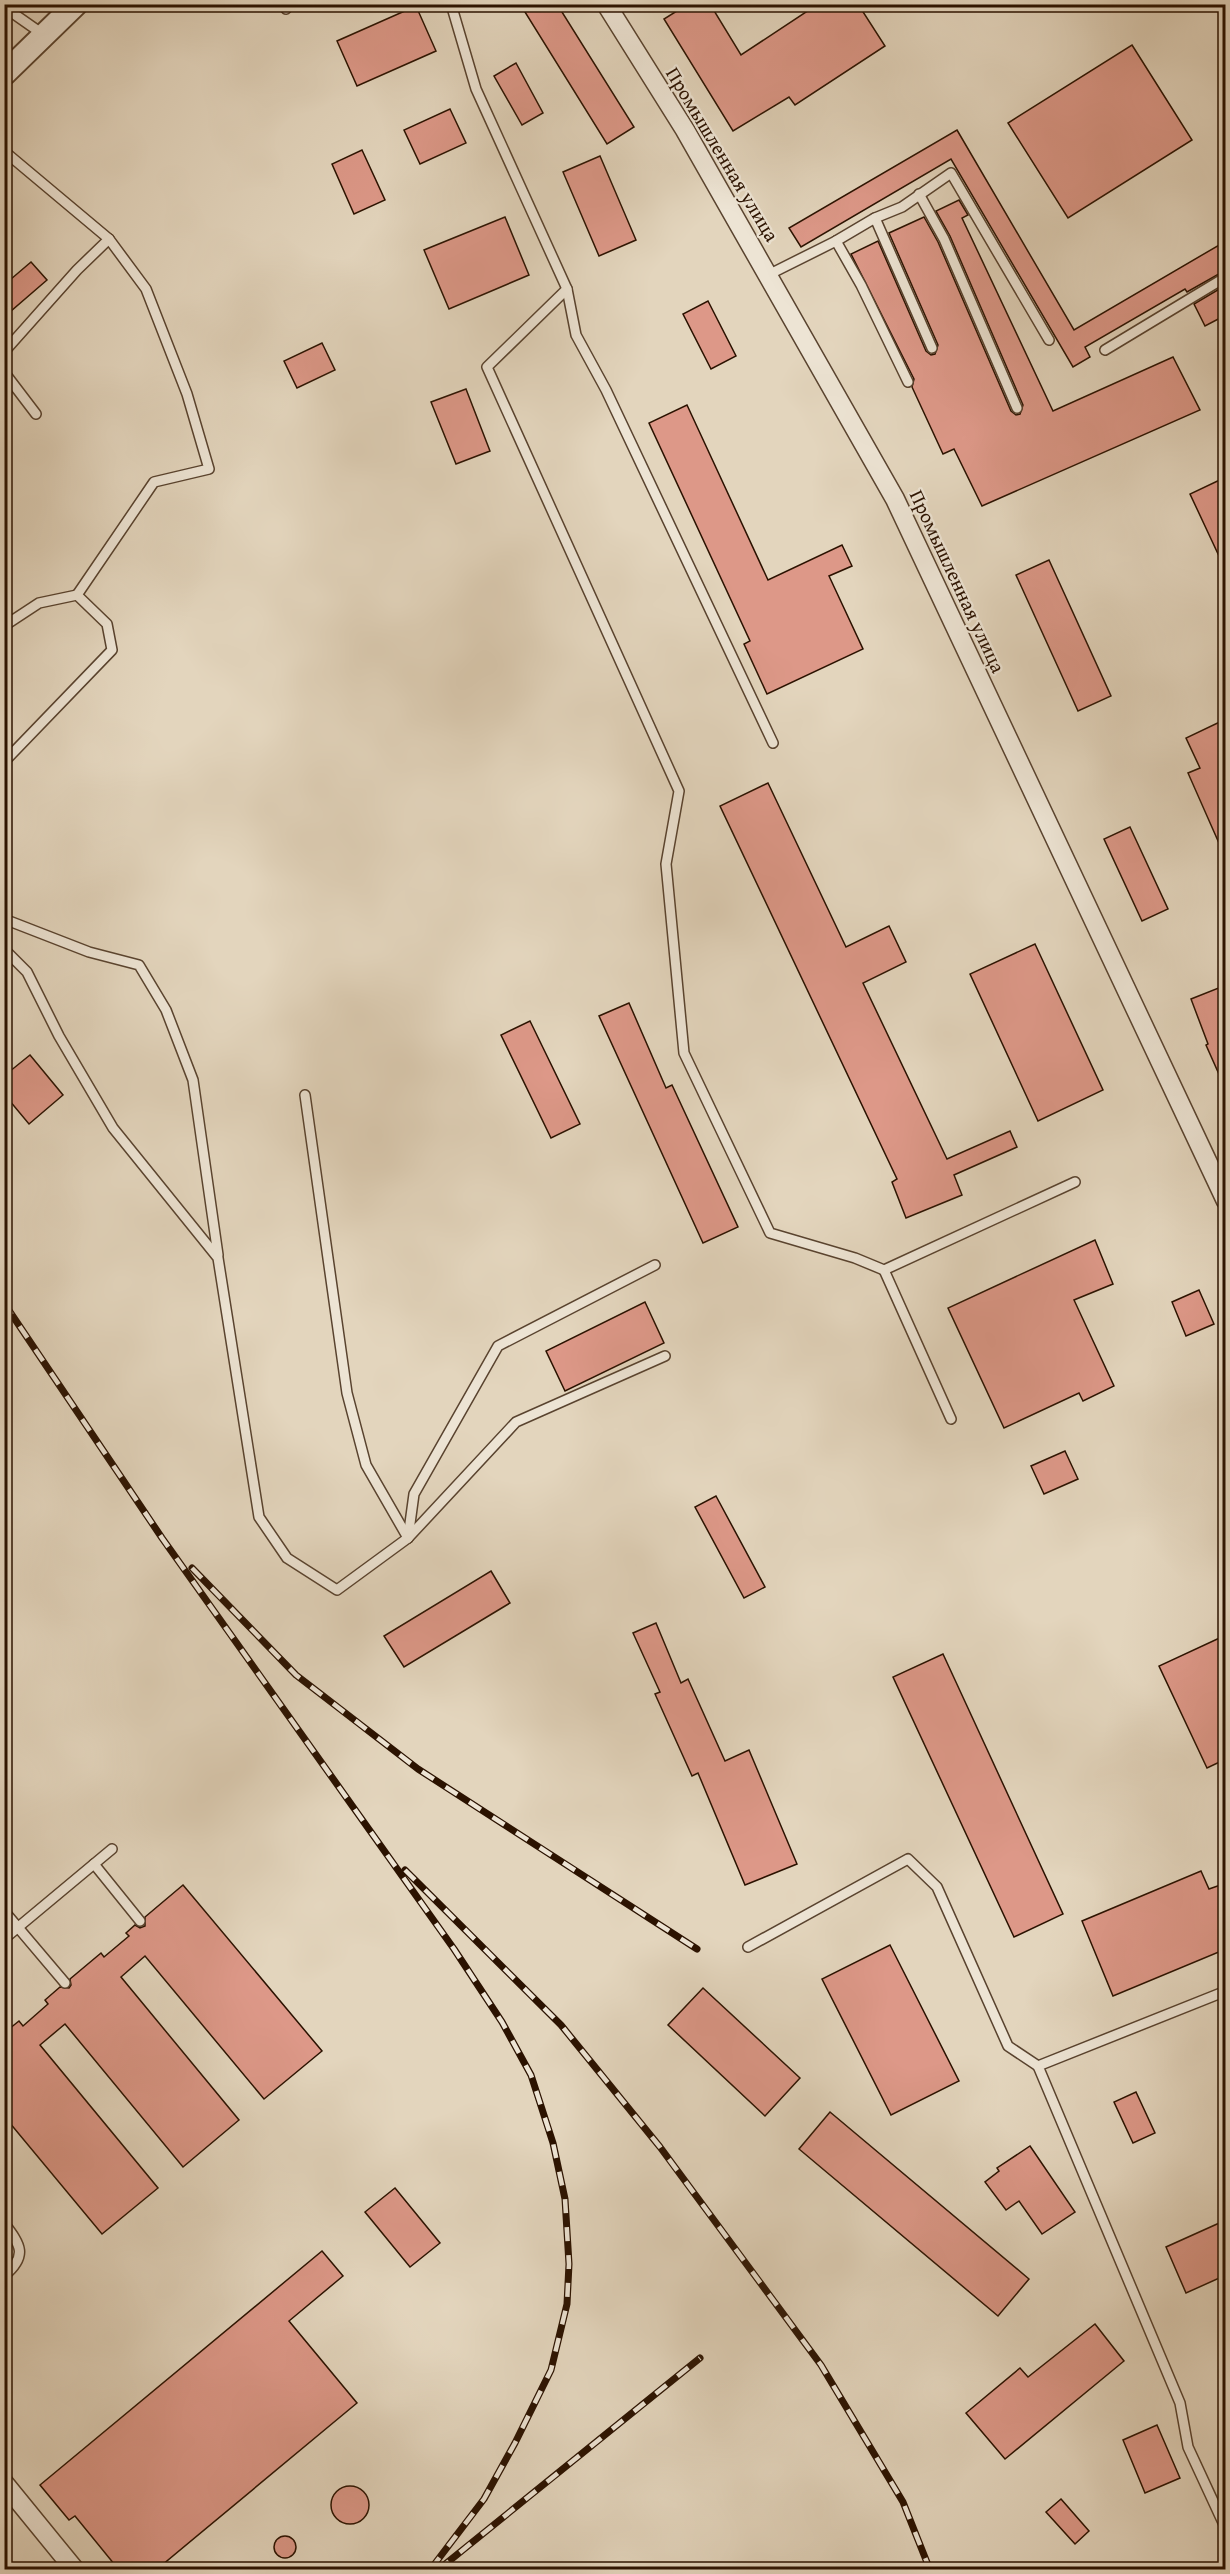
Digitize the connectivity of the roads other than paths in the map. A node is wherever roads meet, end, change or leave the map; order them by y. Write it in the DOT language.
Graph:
graph roads {
  1 [pos="76,4"];
  2 [pos="451,4"];
  3 [pos="606,4"];
  4 [pos="4,7"];
  5 [pos="44,34"];
  6 [pos="4,74"];
  7 [pos="4,151"];
  8 [pos="919,194"];
  9 [pos="875,218"];
  10 [pos="109,239"];
  11 [pos="836,241"];
  12 [pos="768,275"];
  13 [pos="1226,277"];
  14 [pos="567,289"];
  15 [pos="1049,340"];
  16 [pos="932,348"];
  17 [pos="1105,350"];
  18 [pos="4,352"];
  19 [pos="4,372"];
  20 [pos="908,382"];
  21 [pos="1017,408"];
  22 [pos="36,414"];
  23 [pos="77,595"];
  24 [pos="4,626"];
  25 [pos="773,743"];
  26 [pos="4,762"];
  27 [pos="4,919"];
  28 [pos="4,949"];
  29 [pos="305,1095"];
  30 [pos="1075,1182"];
  31 [pos="1226,1200"];
  32 [pos="218,1258"];
  33 [pos="655,1265"];
  34 [pos="884,1270"];
  35 [pos="665,1356"];
  36 [pos="951,1419"];
  37 [pos="408,1538"];
  38 [pos="112,1849"];
  39 [pos="94,1864"];
  40 [pos="4,1911"];
  41 [pos="140,1921"];
  42 [pos="18,1928"];
  43 [pos="4,1939"];
  44 [pos="748,1947"];
  45 [pos="65,1983"];
  46 [pos="1226,1990"];
  47 [pos="1038,2066"];
  48 [pos="4,2223"];
  49 [pos="4,2276"];
  50 [pos="4,2483"];
  51 [pos="1226,2529"];
  52 [pos="75,2570"];
  1 -- 5 [label="street"];
  2 -- 14 [label="lane"];
  3 -- 12 [label="street, Промышленная улица"];
  4 -- 5 [label="lane"];
  5 -- 6 [label="street"];
  7 -- 10 [label="lane"];
  8 -- 9 [label="lane"];
  8 -- 15 [label="lane"];
  8 -- 21 [label="lane"];
  9 -- 11 [label="lane"];
  9 -- 16 [label="lane"];
  10 -- 18 [label="lane"];
  10 -- 23 [label="lane"];
  11 -- 12 [label="lane"];
  11 -- 20 [label="lane"];
  12 -- 31 [label="street, Промышленная улица"];
  13 -- 17 [label="lane"];
  14 -- 25 [label="lane"];
  14 -- 34 [label="lane"];
  19 -- 22 [label="lane"];
  23 -- 24 [label="lane"];
  23 -- 26 [label="lane"];
  27 -- 32 [label="lane"];
  28 -- 32 [label="lane"];
  29 -- 37 [label="lane"];
  30 -- 34 [label="lane"];
  32 -- 37 [label="lane"];
  33 -- 37 [label="lane"];
  34 -- 36 [label="lane"];
  35 -- 37 [label="lane"];
  38 -- 39 [label="lane"];
  39 -- 41 [label="lane"];
  39 -- 42 [label="lane"];
  40 -- 42 [label="lane"];
  42 -- 43 [label="lane"];
  42 -- 45 [label="lane"];
  44 -- 47 [label="lane"];
  46 -- 47 [label="lane"];
  47 -- 51 [label="lane"];
  48 -- 49 [label="lane"];
  50 -- 52 [label="street"];
}
